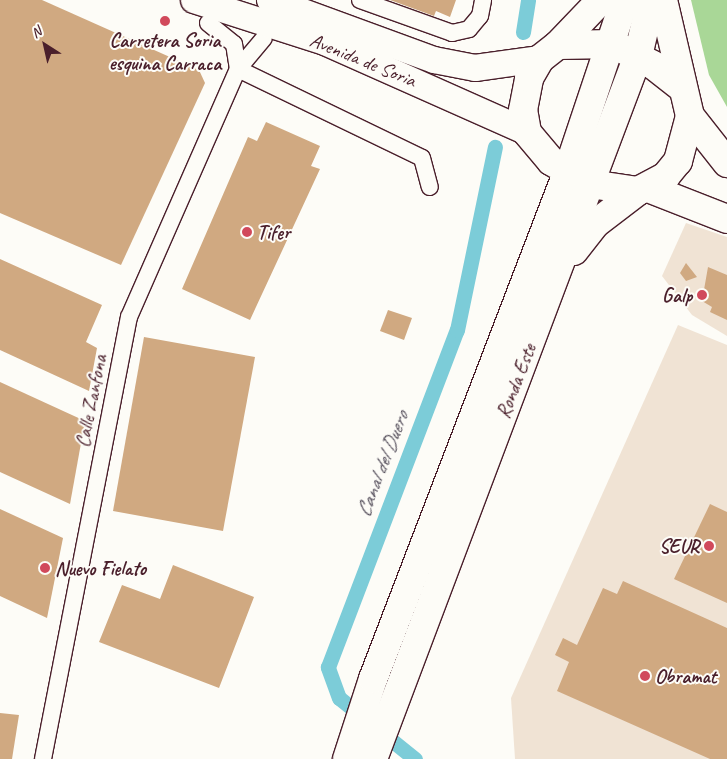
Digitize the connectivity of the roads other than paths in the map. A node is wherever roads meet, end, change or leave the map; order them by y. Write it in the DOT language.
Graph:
graph roads {
  1 [pos="194,0"];
  2 [pos="270,0"];
  3 [pos="360,0"];
  4 [pos="483,0"];
  5 [pos="601,0"];
  6 [pos="624,0"];
  7 [pos="651,0"];
  8 [pos="663,0"];
  9 [pos="208,23"];
  10 [pos="264,38"];
  11 [pos="613,44"];
  12 [pos="549,52"];
  13 [pos="638,56"];
  14 [pos="238,69"];
  15 [pos="680,86"];
  16 [pos="690,116"];
  17 [pos="532,140"];
  18 [pos="727,163"];
  19 [pos="578,178"];
  20 [pos="430,187"];
  21 [pos="643,189"];
  22 [pos="727,219"];
  23 [pos="537,252"];
  24 [pos="559,270"];
  25 [pos="357,755"];
  26 [pos="43,759"];
  1 -- 17 [label="main road, Avenida de Soria"];
  2 -- 12 [label="main road, Avenida de Soria"];
  3 -- 4 [label="street"];
  5 -- 12 [label="highway"];
  6 -- 11 [label="highway, Ronda Este"];
  7 -- 13 [label="highway, Ronda Este"];
  8 -- 15 [label="highway"];
  9 -- 14 [label="street"];
  10 -- 14 [label="street, Calle Zanfona"];
  11 -- 12 [label="highway"];
  11 -- 13 [label="highway"];
  11 -- 19 [label="highway, Ronda Este"];
  12 -- 17 [label="highway"];
  13 -- 15 [label="highway"];
  13 -- 19 [label="highway, Ronda Este"];
  14 -- 20 [label="street"];
  14 -- 26 [label="street, Calle Zanfona"];
  15 -- 16 [label="highway"];
  16 -- 18 [label="highway"];
  16 -- 21 [label="highway"];
  17 -- 19 [label="highway"];
  17 -- 23 [label="highway"];
  19 -- 21 [label="highway"];
  19 -- 23 [label="highway, Ronda Este"];
  19 -- 24 [label="highway, Ronda Este"];
  21 -- 22 [label="highway"];
  21 -- 24 [label="highway"];
  23 -- 25 [label="highway, Ronda Este"];
  24 -- 25 [label="highway, Ronda Este"];
}
